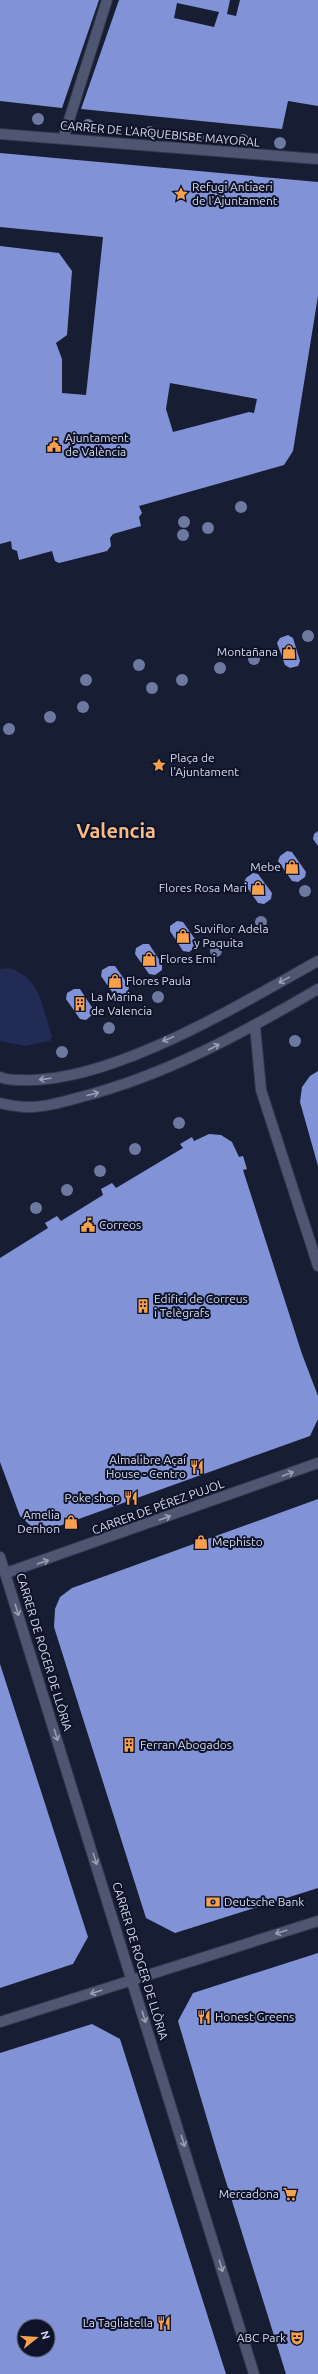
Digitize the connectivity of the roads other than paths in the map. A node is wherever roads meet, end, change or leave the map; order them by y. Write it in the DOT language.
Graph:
graph roads {
  1 [pos="107,0"];
  2 [pos="0,134"];
  3 [pos="63,139"];
  4 [pos="318,159"];
  5 [pos="318,961"];
  6 [pos="318,989"];
  7 [pos="255,1026"];
  8 [pos="0,1077"];
  9 [pos="0,1103"];
  10 [pos="318,1266"];
  11 [pos="318,1463"];
  12 [pos="0,1557"];
  13 [pos="6,1573"];
  14 [pos="318,1921"];
  15 [pos="133,1980"];
  16 [pos="0,2022"];
  17 [pos="254,2374"];
  1 -- 3 [label="street"];
  2 -- 3 [label="street, CARRER DE L'ARQUEBISBE MAYORAL"];
  3 -- 4 [label="street, CARRER DE L'ARQUEBISBE MAYORAL"];
  5 -- 8 [label="street, one-way"];
  6 -- 7 [label="street"];
  9 -- 7 [label="street, one-way"];
  7 -- 10 [label="street"];
  13 -- 11 [label="street, CARRER DE PÉREZ PUJOL, one-way"];
  12 -- 13 [label="street, CARRER DE ROGER DE LLÒRIA"];
  13 -- 15 [label="street, CARRER DE ROGER DE LLÒRIA, one-way"];
  14 -- 15 [label="street, one-way"];
  15 -- 16 [label="street, one-way"];
  15 -- 17 [label="street, CARRER DE ROGER DE LLÒRIA, one-way"];
}
